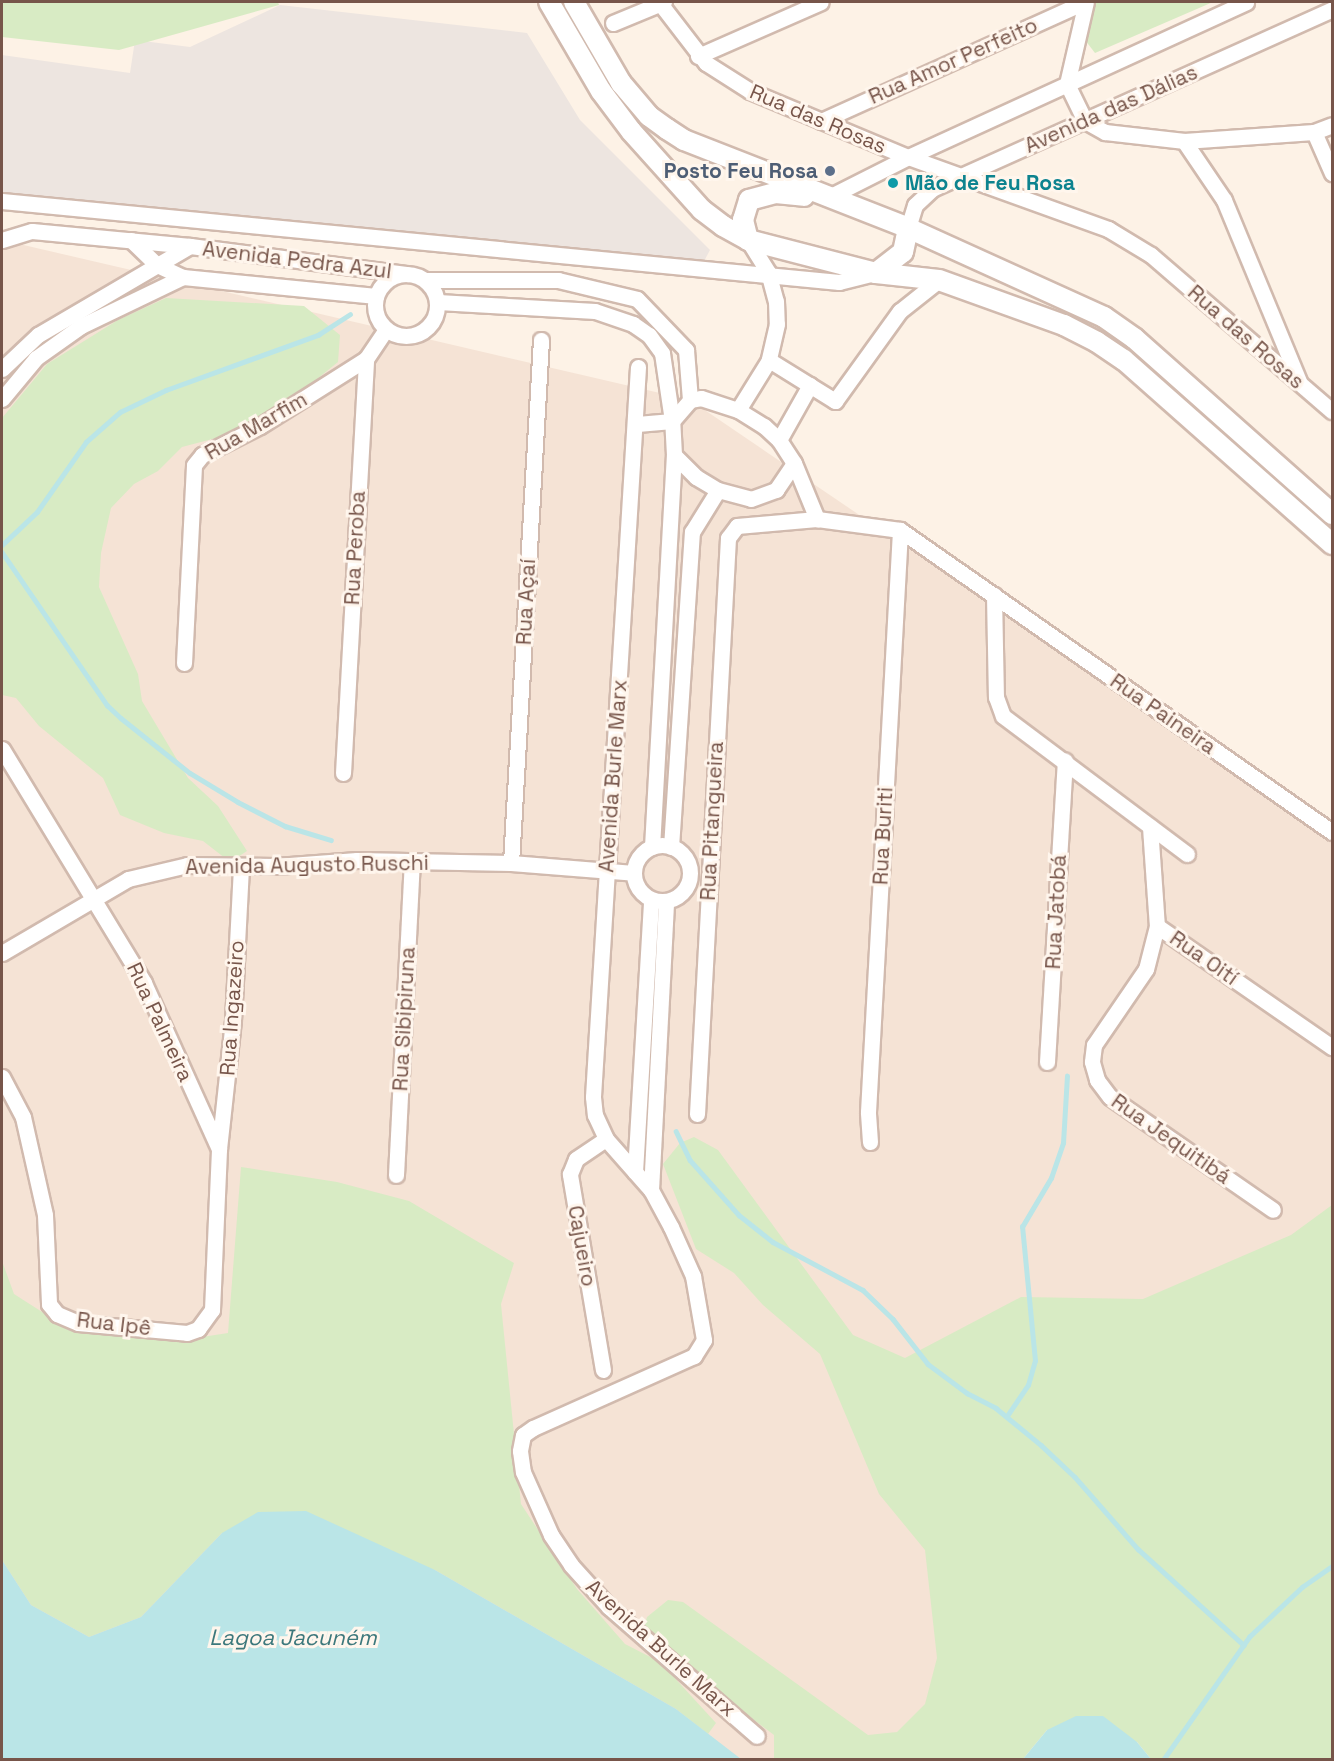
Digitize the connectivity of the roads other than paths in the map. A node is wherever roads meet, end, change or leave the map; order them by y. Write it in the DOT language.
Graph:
graph roads {
  1 [pos="549,2"];
  2 [pos="574,2"];
  3 [pos="661,2"];
  4 [pos="821,2"];
  5 [pos="1086,2"];
  6 [pos="1246,2"];
  7 [pos="1332,9"];
  8 [pos="612,23"];
  9 [pos="698,56"];
  10 [pos="1067,84"];
  11 [pos="821,121"];
  12 [pos="1084,122"];
  13 [pos="1332,125"];
  14 [pos="1314,132"];
  15 [pos="1184,141"];
  16 [pos="908,157"];
  17 [pos="1332,173"];
  18 [pos="962,176"];
  19 [pos="827,198"];
  20 [pos="2,201"];
  21 [pos="909,228"];
  22 [pos="2,240"];
  23 [pos="131,240"];
  24 [pos="748,240"];
  25 [pos="190,246"];
  26 [pos="157,265"];
  27 [pos="768,272"];
  28 [pos="876,273"];
  29 [pos="406,274"];
  30 [pos="183,277"];
  31 [pos="425,280"];
  32 [pos="939,280"];
  33 [pos="376,296"];
  34 [pos="438,302"];
  35 [pos="386,329"];
  36 [pos="541,340"];
  37 [pos="366,359"];
  38 [pos="769,360"];
  39 [pos="638,367"];
  40 [pos="2,369"];
  41 [pos="1300,384"];
  42 [pos="810,385"];
  43 [pos="2,399"];
  44 [pos="690,400"];
  45 [pos="738,410"];
  46 [pos="1332,411"];
  47 [pos="672,421"];
  48 [pos="637,424"];
  49 [pos="779,440"];
  50 [pos="674,454"];
  51 [pos="794,463"];
  52 [pos="718,490"];
  53 [pos="776,490"];
  54 [pos="803,492"];
  55 [pos="1332,514"];
  56 [pos="817,519"];
  57 [pos="900,530"];
  58 [pos="1332,544"];
  59 [pos="994,596"];
  60 [pos="184,663"];
  61 [pos="2,749"];
  62 [pos="1065,761"];
  63 [pos="343,773"];
  64 [pos="1150,827"];
  65 [pos="1332,832"];
  66 [pos="652,847"];
  67 [pos="671,847"];
  68 [pos="1187,854"];
  69 [pos="412,862"];
  70 [pos="511,863"];
  71 [pos="241,866"];
  72 [pos="607,869"];
  73 [pos="634,873"];
  74 [pos="690,878"];
  75 [pos="709,878"];
  76 [pos="95,899"];
  77 [pos="659,900"];
  78 [pos="1157,926"];
  79 [pos="2,953"];
  80 [pos="1332,1047"];
  81 [pos="1047,1062"];
  82 [pos="2,1077"];
  83 [pos="697,1114"];
  84 [pos="606,1139"];
  85 [pos="870,1142"];
  86 [pos="219,1149"];
  87 [pos="634,1172"];
  88 [pos="396,1175"];
  89 [pos="651,1190"];
  90 [pos="1273,1210"];
  91 [pos="603,1370"];
  92 [pos="757,1736"];
  1 -- 24 [label="main road"];
  2 -- 19 [label="main road"];
  3 -- 8 [label="street"];
  3 -- 9 [label="street, Rua das Rosas"];
  4 -- 9 [label="street"];
  5 -- 10 [label="street"];
  5 -- 11 [label="street, Rua Amor Perfeito"];
  6 -- 10 [label="street, Avenida das Dálias"];
  7 -- 12 [label="street, Avenida das Dálias"];
  9 -- 11 [label="street, Rua das Rosas"];
  10 -- 12 [label="street"];
  10 -- 16 [label="street, Avenida das Dálias"];
  11 -- 16 [label="street, Rua das Rosas"];
  12 -- 15 [label="street"];
  12 -- 18 [label="street, Avenida das Dálias"];
  13 -- 14 [label="street"];
  14 -- 15 [label="street"];
  14 -- 17 [label="street"];
  15 -- 41 [label="street"];
  16 -- 18 [label="street, Rua das Rosas"];
  16 -- 19 [label="street, Avenida das Dálias"];
  18 -- 21 [label="street, Avenida das Dálias"];
  18 -- 41 [label="street, Rua das Rosas"];
  19 -- 21 [label="main road"];
  19 -- 24 [label="main road"];
  20 -- 27 [label="street"];
  21 -- 28 [label="main road"];
  21 -- 55 [label="main road"];
  22 -- 23 [label="street"];
  23 -- 25 [label="street"];
  23 -- 26 [label="street"];
  24 -- 27 [label="street"];
  24 -- 28 [label="main road"];
  25 -- 26 [label="street, Avenida Pedra Azul"];
  25 -- 29 [label="street, Avenida Pedra Azul"];
  26 -- 30 [label="street, Avenida Pedra Azul"];
  26 -- 40 [label="street, Avenida Pedra Azul"];
  27 -- 28 [label="street"];
  27 -- 38 [label="street"];
  28 -- 32 [label="main road"];
  29 -- 31 [label="street"];
  29 -- 33 [label="street"];
  30 -- 33 [label="street, Avenida Pedra Azul"];
  30 -- 43 [label="street, Avenida Pedra Azul"];
  31 -- 34 [label="street"];
  31 -- 44 [label="street"];
  32 -- 42 [label="street"];
  32 -- 58 [label="main road"];
  33 -- 35 [label="street"];
  34 -- 35 [label="street"];
  34 -- 47 [label="street"];
  35 -- 37 [label="street"];
  36 -- 70 [label="street, Rua Açaí"];
  37 -- 60 [label="street, Rua Marfim"];
  37 -- 63 [label="street, Rua Peroba"];
  38 -- 42 [label="street"];
  38 -- 45 [label="street"];
  39 -- 48 [label="street, Avenida Burle Marx"];
  41 -- 46 [label="street, Rua das Rosas"];
  42 -- 49 [label="street"];
  44 -- 45 [label="street"];
  44 -- 47 [label="street"];
  45 -- 49 [label="street"];
  47 -- 48 [label="street"];
  47 -- 50 [label="street, Avenida Burle Marx"];
  48 -- 72 [label="street, Avenida Burle Marx"];
  49 -- 51 [label="street"];
  50 -- 52 [label="street"];
  50 -- 66 [label="street, Avenida Burle Marx"];
  51 -- 53 [label="street"];
  51 -- 54 [label="street"];
  52 -- 53 [label="street"];
  52 -- 67 [label="street"];
  53 -- 54 [label="street"];
  54 -- 56 [label="street"];
  56 -- 57 [label="street"];
  56 -- 75 [label="street, Rua Pitangueira"];
  57 -- 59 [label="street, Rua Paineira"];
  57 -- 85 [label="street, Rua Buriti"];
  59 -- 62 [label="street"];
  59 -- 65 [label="street, Rua Paineira"];
  61 -- 76 [label="street, Rua Palmeira"];
  62 -- 64 [label="street"];
  62 -- 81 [label="street, Rua Jatobá"];
  64 -- 68 [label="street"];
  64 -- 78 [label="street, Rua Oití"];
  66 -- 67 [label="street"];
  66 -- 73 [label="street"];
  67 -- 74 [label="street"];
  69 -- 70 [label="street, Avenida Augusto Ruschi"];
  69 -- 71 [label="street, Avenida Augusto Ruschi"];
  69 -- 88 [label="street, Rua Sibipiruna"];
  70 -- 72 [label="street, Avenida Augusto Ruschi"];
  71 -- 76 [label="street, Avenida Augusto Ruschi"];
  71 -- 86 [label="street, Rua Ingazeiro"];
  72 -- 73 [label="street, Avenida Augusto Ruschi"];
  72 -- 84 [label="street, Avenida Burle Marx"];
  73 -- 77 [label="street"];
  74 -- 75 [label="street"];
  74 -- 77 [label="street"];
  75 -- 83 [label="street, Rua Pitangueira"];
  76 -- 79 [label="street, Avenida Augusto Ruschi"];
  76 -- 86 [label="street, Rua Palmeira"];
  77 -- 87 [label="street"];
  77 -- 89 [label="street, Avenida Burle Marx"];
  78 -- 80 [label="street, Rua Oití"];
  78 -- 90 [label="street, Rua Jequitibá"];
  82 -- 86 [label="street, Rua Ipê"];
  84 -- 87 [label="street, Avenida Burle Marx"];
  84 -- 91 [label="street, Cajueiro"];
  87 -- 89 [label="street, Avenida Burle Marx"];
  89 -- 92 [label="street, Avenida Burle Marx"];
}
